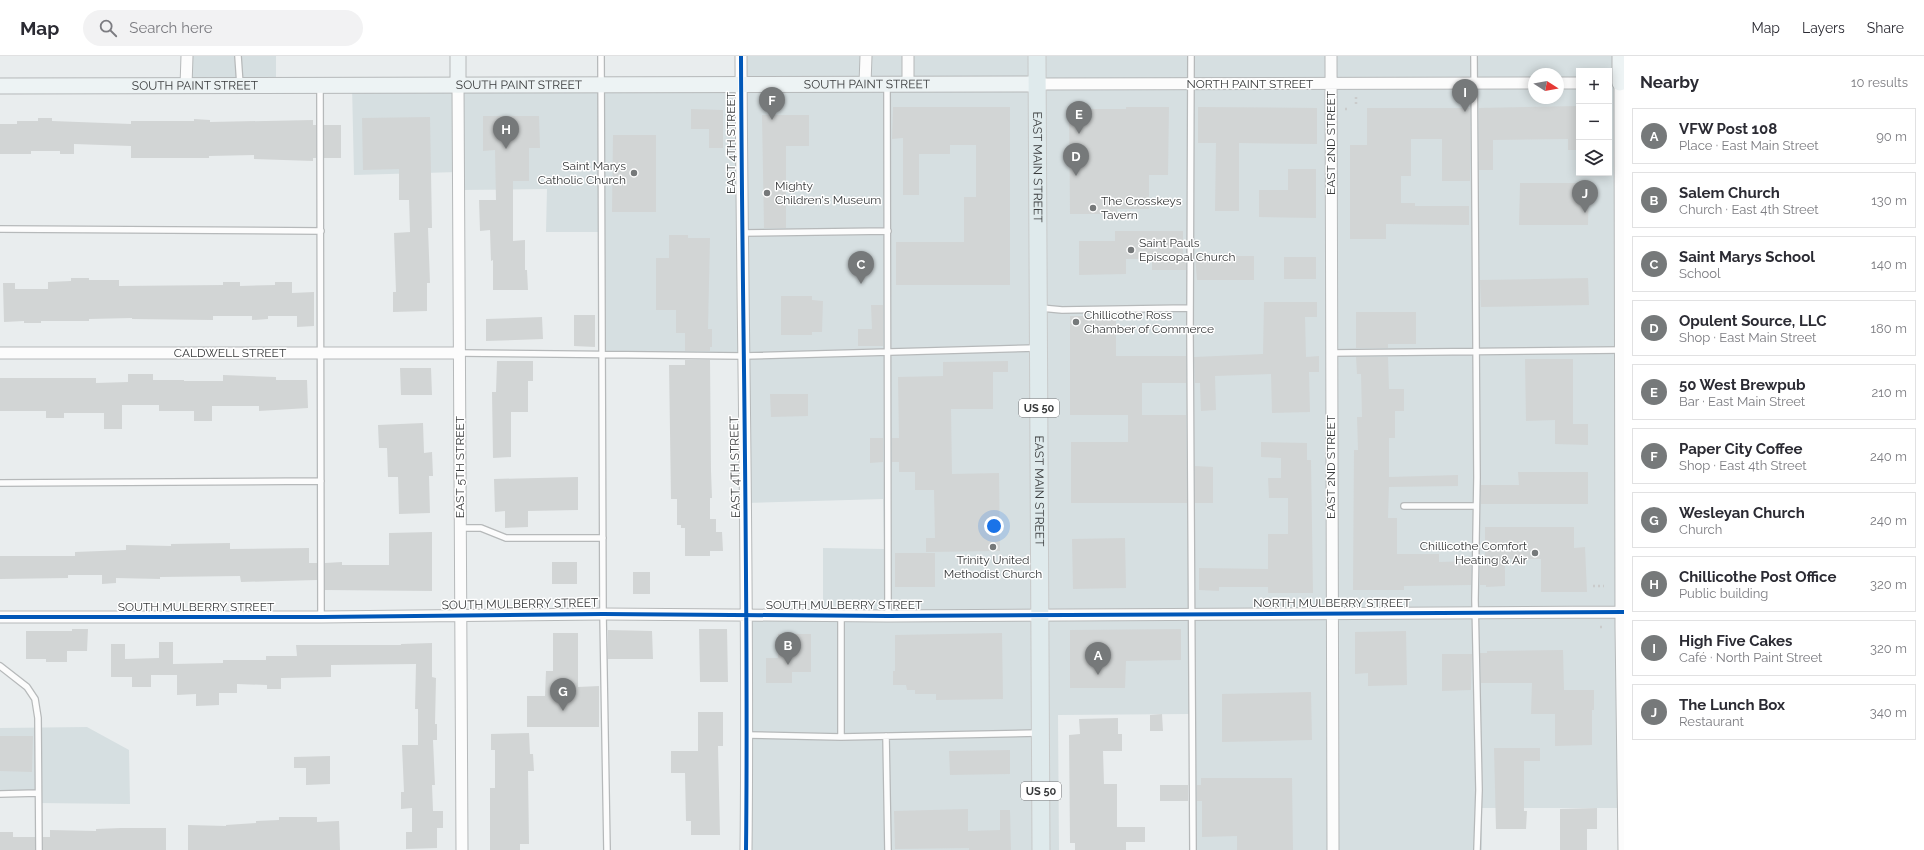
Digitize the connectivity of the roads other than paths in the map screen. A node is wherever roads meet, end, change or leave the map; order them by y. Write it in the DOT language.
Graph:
graph roads {
  1 [pos="187,56"];
  2 [pos="238,56"];
  3 [pos="458,56"];
  4 [pos="601,56"];
  5 [pos="741,56"];
  6 [pos="866,56"];
  7 [pos="908,56"];
  8 [pos="1037,56"];
  9 [pos="1191,56"];
  10 [pos="1331,56"];
  11 [pos="1474,56"];
  12 [pos="1620,56"];
  13 [pos="1331,83"];
  14 [pos="1474,83"];
  15 [pos="1528,83"];
  16 [pos="1564,83"];
  17 [pos="1576,83"];
  18 [pos="1619,83"];
  19 [pos="741,84"];
  20 [pos="865,84"];
  21 [pos="887,84"];
  22 [pos="908,84"];
  23 [pos="1037,84"];
  24 [pos="1191,84"];
  25 [pos="458,85"];
  26 [pos="601,85"];
  27 [pos="0,86"];
  28 [pos="186,86"];
  29 [pos="240,86"];
  30 [pos="320,86"];
  31 [pos="0,229"];
  32 [pos="320,230"];
  33 [pos="888,231"];
  34 [pos="742,232"];
  35 [pos="1622,232"];
  36 [pos="1622,293"];
  37 [pos="1038,308"];
  38 [pos="1190,308"];
  39 [pos="1039,348"];
  40 [pos="1476,350"];
  41 [pos="888,352"];
  42 [pos="0,353"];
  43 [pos="320,353"];
  44 [pos="460,353"];
  45 [pos="1331,353"];
  46 [pos="602,354"];
  47 [pos="744,356"];
  48 [pos="1622,356"];
  49 [pos="1622,380"];
  50 [pos="1622,440"];
  51 [pos="321,481"];
  52 [pos="0,482"];
  53 [pos="1404,506"];
  54 [pos="1476,506"];
  55 [pos="460,528"];
  56 [pos="1623,532"];
  57 [pos="603,538"];
  58 [pos="1623,612"];
  59 [pos="1192,613"];
  60 [pos="603,614"];
  61 [pos="746,614"];
  62 [pos="1040,614"];
  63 [pos="1332,614"];
  64 [pos="1475,614"];
  65 [pos="461,615"];
  66 [pos="841,615"];
  67 [pos="888,616"];
  68 [pos="0,617"];
  69 [pos="321,617"];
  70 [pos="0,666"];
  71 [pos="1041,733"];
  72 [pos="747,735"];
  73 [pos="886,736"];
  74 [pos="841,737"];
  75 [pos="38,793"];
  76 [pos="0,794"];
  77 [pos="39,850"];
  78 [pos="462,850"];
  79 [pos="607,850"];
  80 [pos="746,850"];
  81 [pos="888,850"];
  82 [pos="1042,850"];
  83 [pos="1193,850"];
  84 [pos="1333,850"];
  85 [pos="1477,850"];
  86 [pos="1624,850"];
  1 -- 28 [label="street"];
  2 -- 29 [label="lane"];
  3 -- 25 [label="main road"];
  4 -- 26 [label="lane"];
  5 -- 19 [label="street, EAST 4TH STREET"];
  6 -- 20 [label="street"];
  7 -- 22 [label="street"];
  8 -- 23 [label="main road, US 50"];
  9 -- 24 [label="lane"];
  10 -- 13 [label="street, EAST 2ND STREET"];
  11 -- 14 [label="lane"];
  12 -- 18 [label="main road"];
  13 -- 14 [label="street, NORTH PAINT STREET"];
  13 -- 24 [label="street, NORTH PAINT STREET"];
  13 -- 45 [label="street, EAST 2ND STREET"];
  14 -- 15 [label="street, NORTH PAINT STREET"];
  14 -- 40 [label="lane"];
  16 -- 17 [label="street"];
  18 -- 35 [label="street"];
  19 -- 20 [label="main road, SOUTH PAINT STREET"];
  19 -- 26 [label="main road, SOUTH PAINT STREET"];
  19 -- 34 [label="street, EAST 4TH STREET"];
  20 -- 21 [label="main road, SOUTH PAINT STREET"];
  21 -- 22 [label="main road, SOUTH PAINT STREET"];
  21 -- 33 [label="lane"];
  22 -- 23 [label="main road, SOUTH PAINT STREET"];
  23 -- 24 [label="street, NORTH PAINT STREET"];
  23 -- 37 [label="main road, EAST MAIN STREET / US 50"];
  24 -- 38 [label="lane"];
  25 -- 26 [label="main road, SOUTH PAINT STREET"];
  25 -- 30 [label="main road, SOUTH PAINT STREET"];
  25 -- 44 [label="street, EAST 5TH STREET"];
  26 -- 46 [label="lane"];
  27 -- 28 [label="main road, SOUTH PAINT STREET"];
  28 -- 29 [label="main road, SOUTH PAINT STREET"];
  29 -- 30 [label="main road, SOUTH PAINT STREET"];
  30 -- 32 [label="lane"];
  31 -- 32 [label="lane"];
  32 -- 43 [label="lane"];
  33 -- 34 [label="lane"];
  33 -- 41 [label="lane"];
  34 -- 47 [label="street, EAST 4TH STREET"];
  35 -- 36 [label="street"];
  36 -- 48 [label="street"];
  37 -- 38 [label="lane"];
  37 -- 39 [label="main road, EAST MAIN STREET / US 50"];
  38 -- 59 [label="lane"];
  39 -- 41 [label="lane"];
  39 -- 62 [label="main road, EAST MAIN STREET / US 50"];
  40 -- 45 [label="lane"];
  40 -- 48 [label="lane"];
  40 -- 54 [label="lane"];
  41 -- 47 [label="lane"];
  41 -- 67 [label="lane"];
  42 -- 43 [label="street, CALDWELL STREET"];
  43 -- 44 [label="street, CALDWELL STREET"];
  43 -- 51 [label="lane"];
  44 -- 46 [label="lane"];
  44 -- 55 [label="street, EAST 5TH STREET"];
  45 -- 63 [label="street, EAST 2ND STREET"];
  46 -- 47 [label="lane"];
  46 -- 57 [label="lane"];
  47 -- 61 [label="street, EAST 4TH STREET"];
  48 -- 49 [label="street"];
  49 -- 50 [label="street"];
  50 -- 56 [label="street"];
  51 -- 52 [label="lane"];
  51 -- 69 [label="lane"];
  53 -- 54 [label="lane"];
  54 -- 64 [label="lane"];
  55 -- 57 [label="lane"];
  55 -- 65 [label="street, EAST 5TH STREET"];
  56 -- 58 [label="street"];
  57 -- 60 [label="lane"];
  58 -- 64 [label="street, NORTH MULBERRY STREET"];
  58 -- 86 [label="street"];
  59 -- 62 [label="street, NORTH MULBERRY STREET"];
  59 -- 63 [label="street, NORTH MULBERRY STREET"];
  59 -- 83 [label="lane"];
  60 -- 61 [label="street, SOUTH MULBERRY STREET"];
  60 -- 65 [label="street, SOUTH MULBERRY STREET"];
  60 -- 79 [label="lane"];
  61 -- 66 [label="street, SOUTH MULBERRY STREET"];
  61 -- 72 [label="street, EAST 4TH STREET"];
  62 -- 67 [label="street, SOUTH MULBERRY STREET"];
  62 -- 71 [label="main road, EAST MAIN STREET / US 50"];
  63 -- 64 [label="street, NORTH MULBERRY STREET"];
  63 -- 84 [label="street, EAST 2ND STREET"];
  64 -- 85 [label="lane"];
  65 -- 69 [label="street, SOUTH MULBERRY STREET"];
  65 -- 78 [label="street, EAST 5TH STREET"];
  66 -- 67 [label="street, SOUTH MULBERRY STREET"];
  66 -- 74 [label="lane"];
  68 -- 69 [label="street, SOUTH MULBERRY STREET"];
  70 -- 75 [label="lane"];
  71 -- 73 [label="lane"];
  71 -- 82 [label="main road, EAST MAIN STREET / US 50"];
  72 -- 74 [label="lane"];
  72 -- 80 [label="street, EAST 4TH STREET"];
  73 -- 74 [label="lane"];
  73 -- 81 [label="lane"];
  75 -- 76 [label="lane"];
  75 -- 77 [label="lane"];
}
